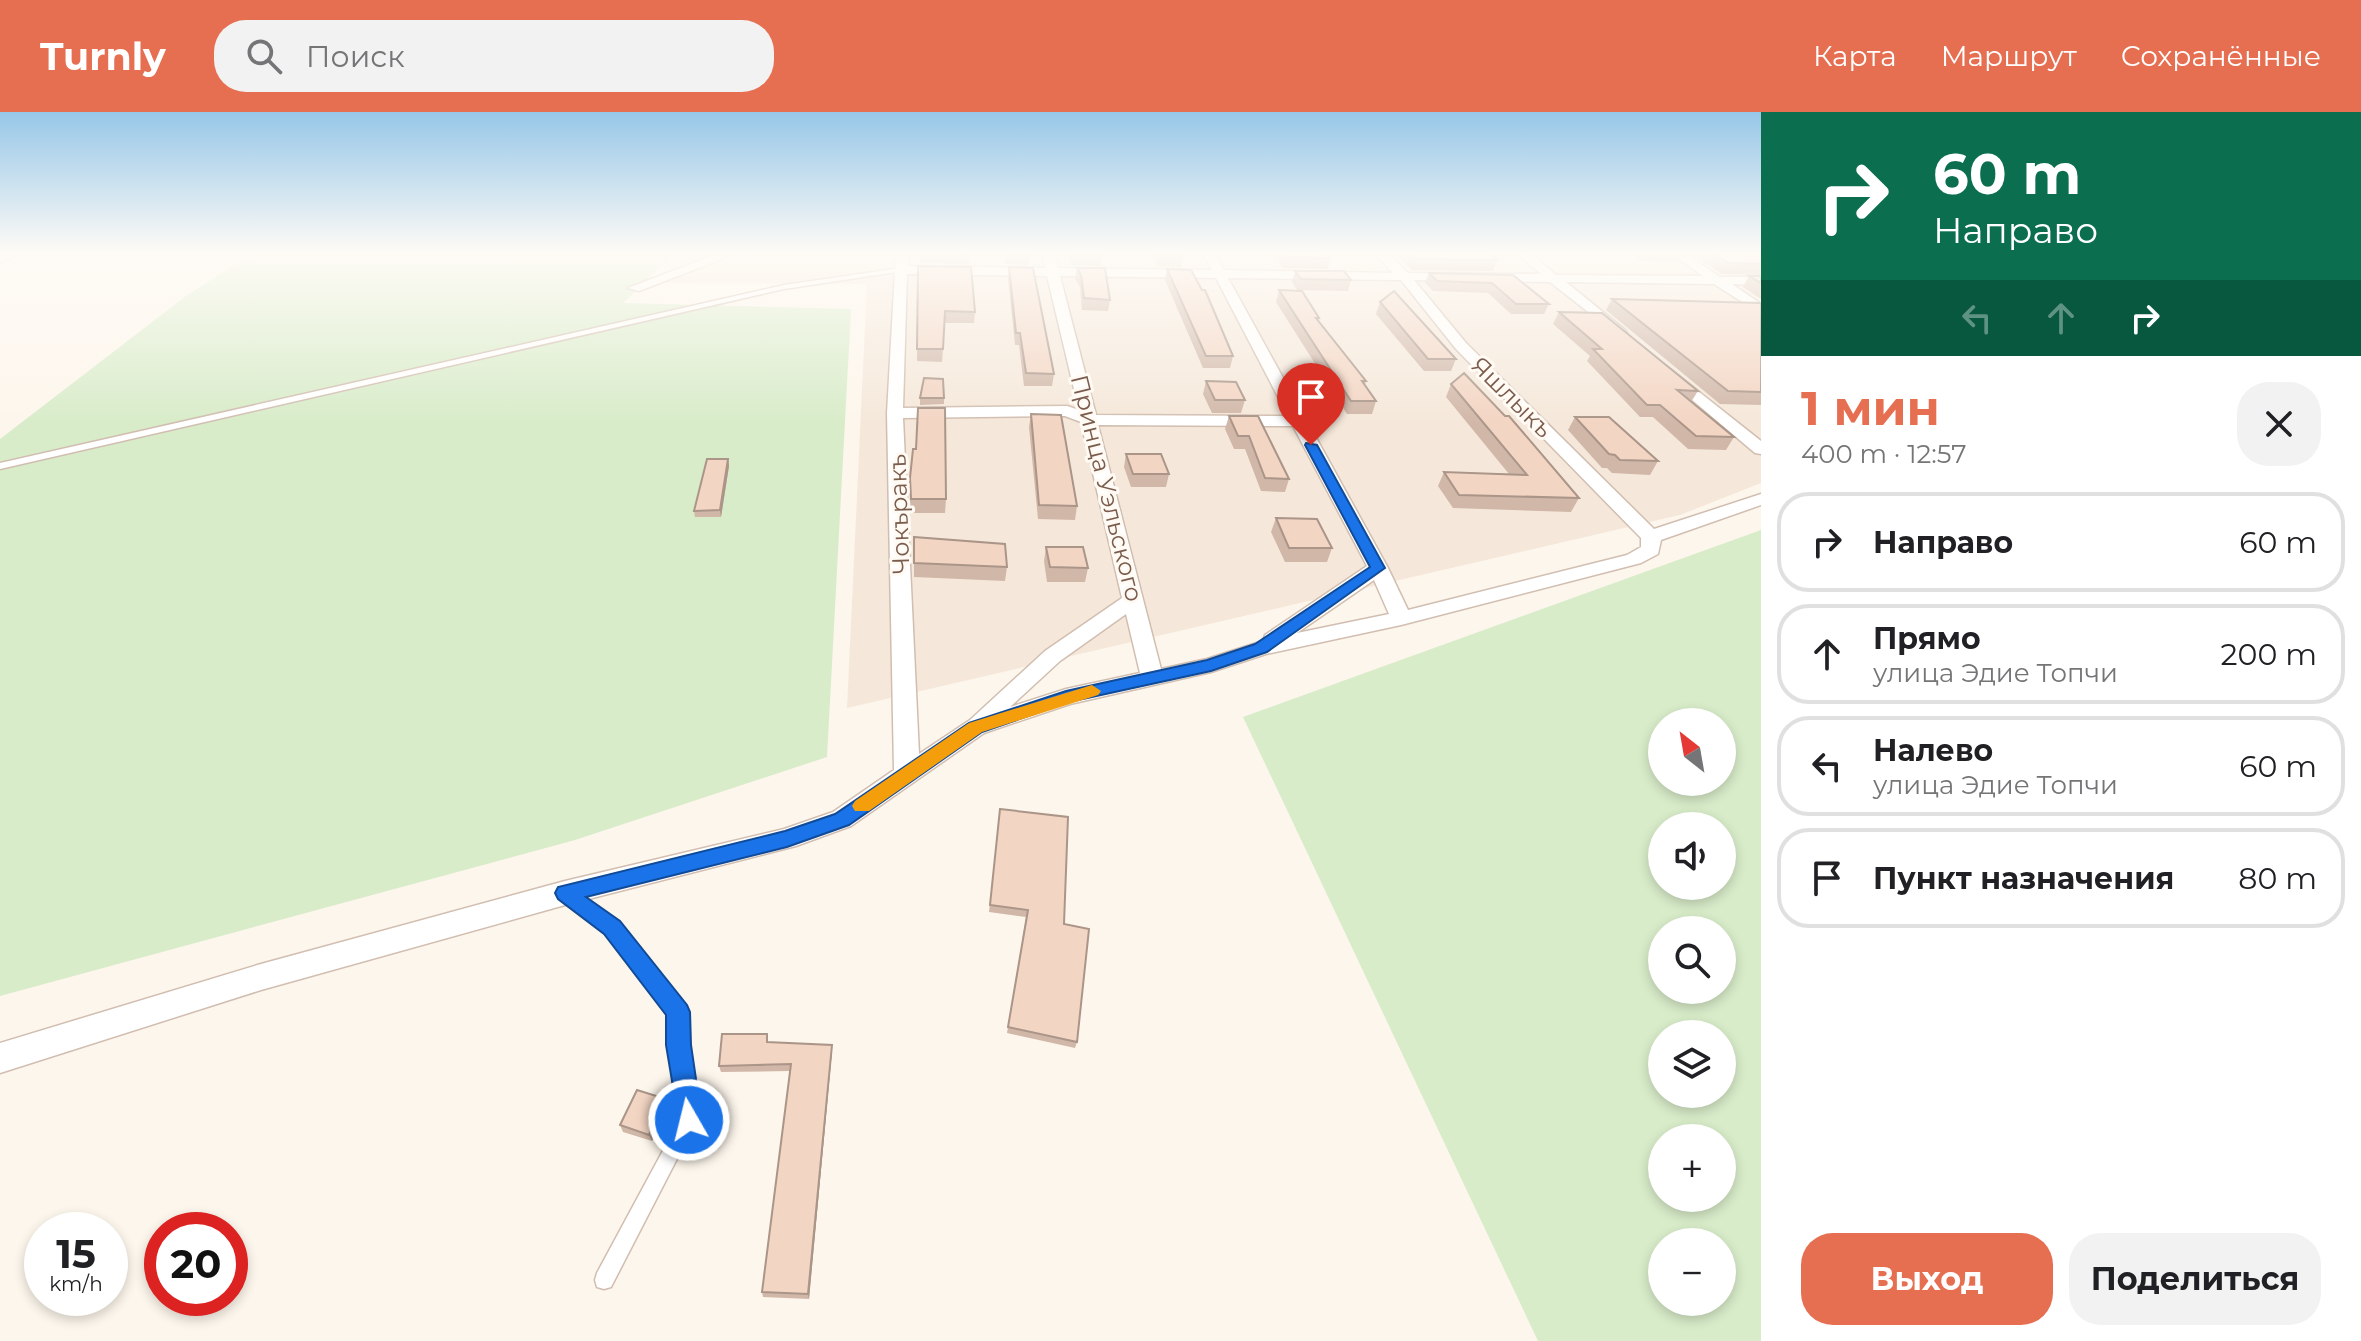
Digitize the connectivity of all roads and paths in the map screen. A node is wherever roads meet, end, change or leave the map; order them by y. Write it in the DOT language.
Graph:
graph roads {
  1 [pos="686,309"];
  2 [pos="899,309"];
  3 [pos="1063,309"];
  4 [pos="1239,309"];
  5 [pos="1431,309"];
  6 [pos="1591,309"];
  7 [pos="1638,348"];
  8 [pos="1663,368"];
  9 [pos="895,413"];
  10 [pos="1091,420"];
  11 [pos="1298,421"];
  12 [pos="1761,449"];
  13 [pos="0,466"];
  14 [pos="1761,499"];
  15 [pos="1651,537"];
  16 [pos="1378,568"];
  17 [pos="1134,600"];
  18 [pos="1401,618"];
  19 [pos="1261,648"];
  20 [pos="1152,678"];
  21 [pos="976,727"];
  22 [pos="907,775"];
  23 [pos="565,893"];
  24 [pos="0,1058"];
  25 [pos="604,1280"];
  1 -- 13 [label="lane"];
  2 -- 9 [label="street, Чокъракъ"];
  3 -- 10 [label="street, Принца Уэльского"];
  4 -- 11 [label="street"];
  5 -- 15 [label="street, Яшлыкъ"];
  6 -- 7 [label="street"];
  8 -- 12 [label="street"];
  9 -- 10 [label="street"];
  9 -- 22 [label="street, Чокъракъ"];
  10 -- 11 [label="street"];
  10 -- 17 [label="street, Принца Уэльского"];
  11 -- 16 [label="street"];
  14 -- 15 [label="street"];
  15 -- 18 [label="street"];
  16 -- 18 [label="street"];
  16 -- 19 [label="street"];
  17 -- 20 [label="street, Принца Уэльского"];
  17 -- 21 [label="street"];
  18 -- 19 [label="street"];
  19 -- 20 [label="street"];
  20 -- 21 [label="street"];
  21 -- 22 [label="street"];
  22 -- 23 [label="street"];
  23 -- 24 [label="street"];
  23 -- 25 [label="lane"];
}
